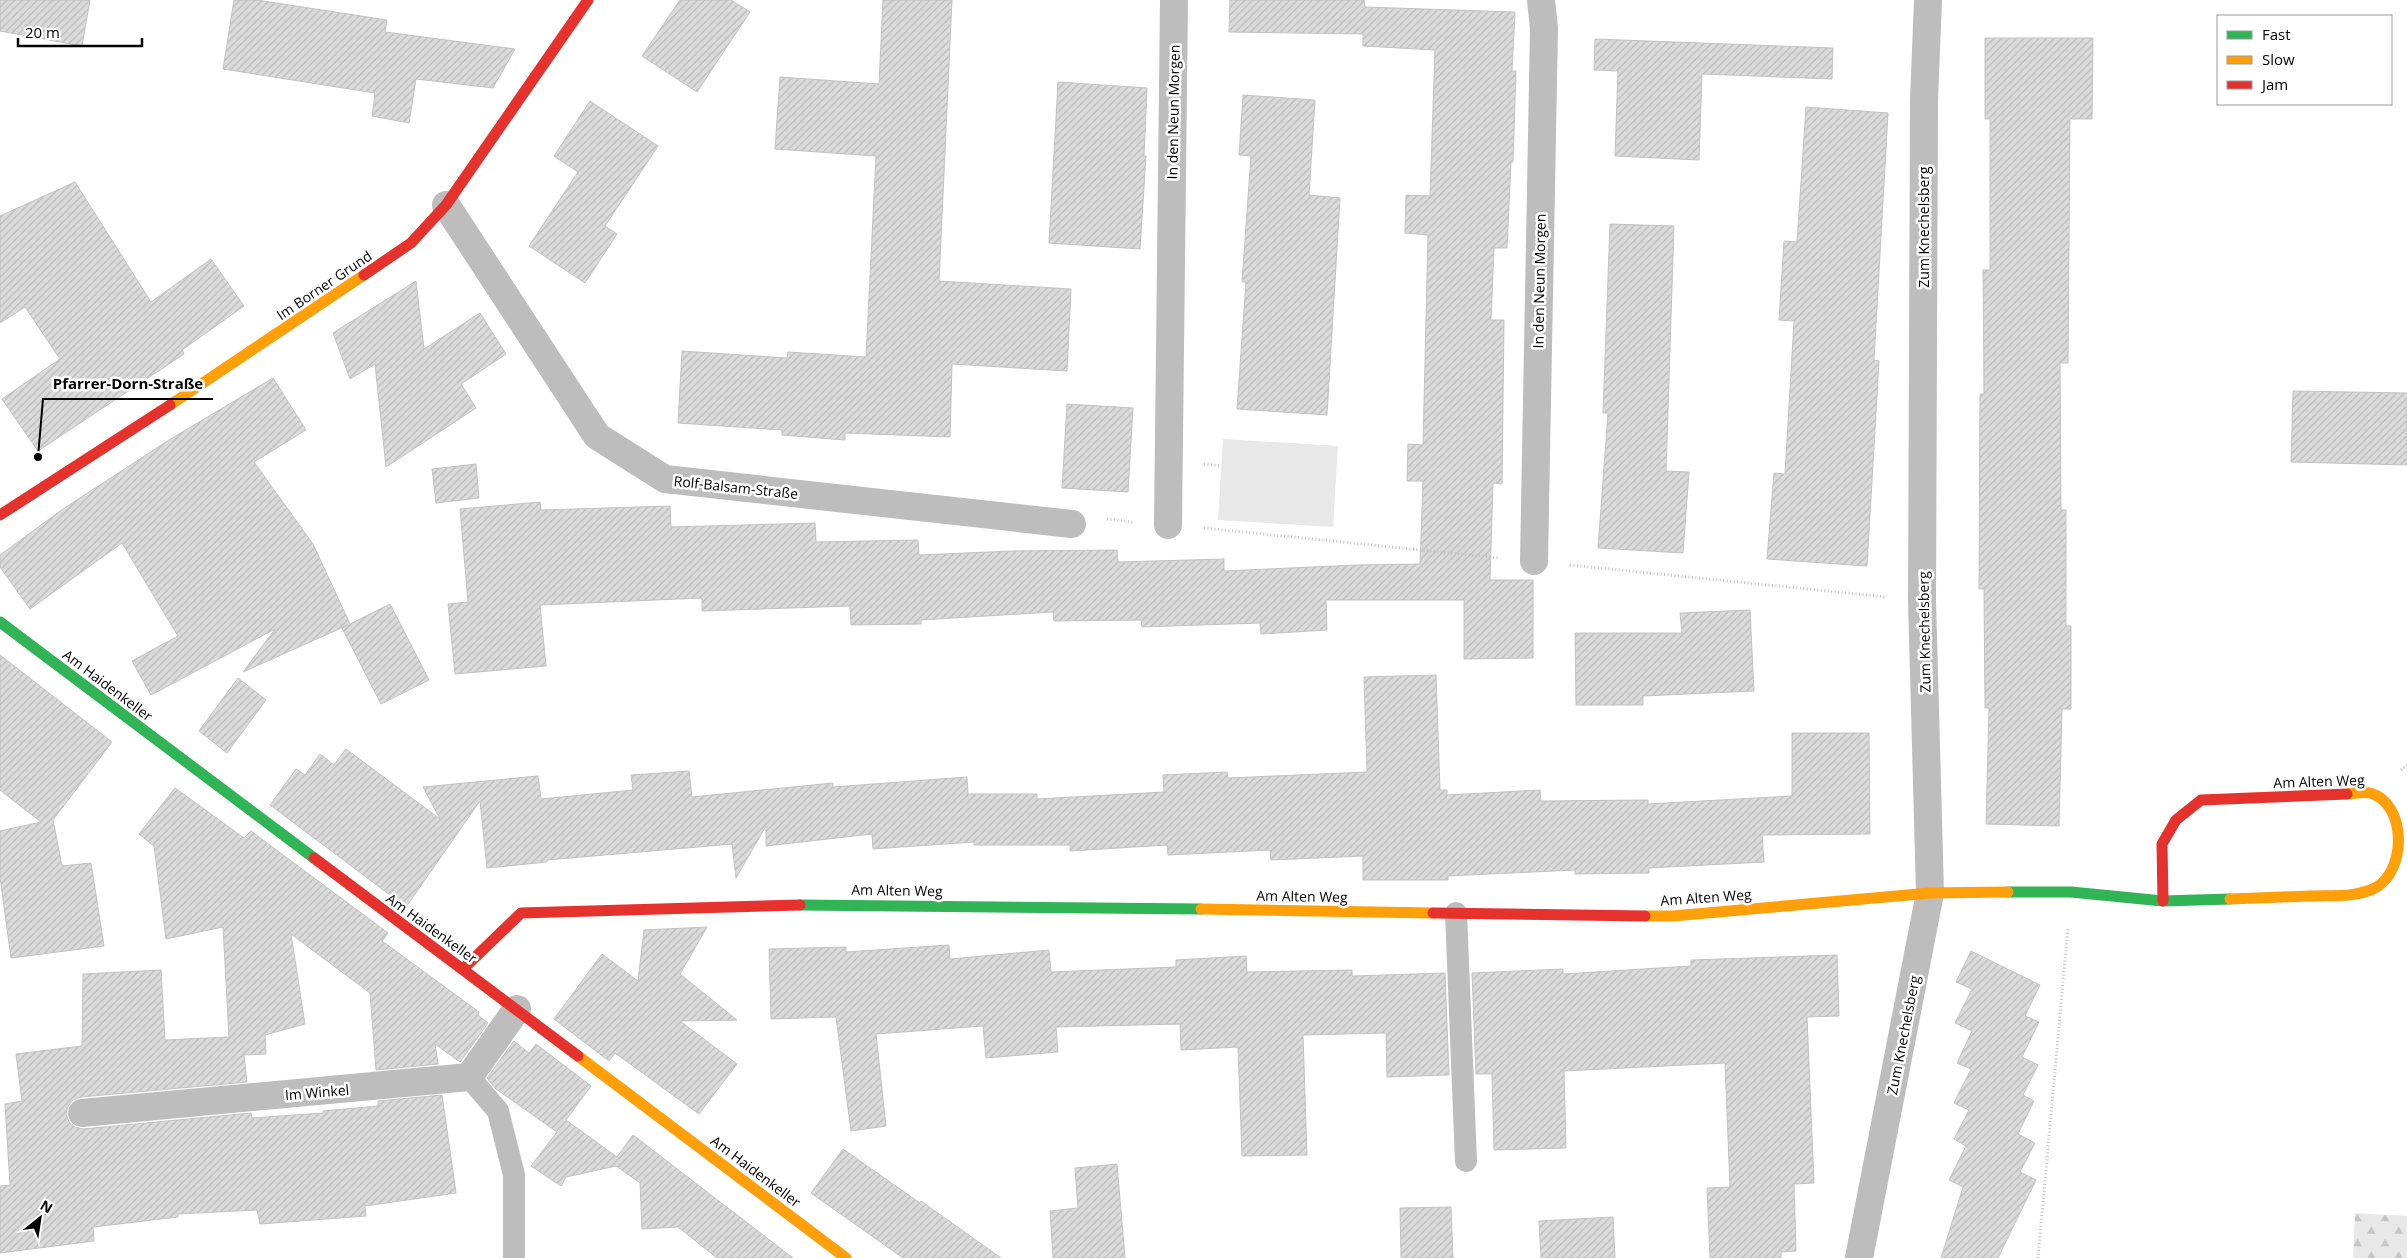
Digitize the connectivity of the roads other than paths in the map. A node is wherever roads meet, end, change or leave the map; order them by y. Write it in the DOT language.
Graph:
graph roads {
  1 [pos="588,0"];
  2 [pos="1174,0"];
  3 [pos="1541,0"];
  4 [pos="1928,0"];
  5 [pos="446,205"];
  6 [pos="0,515"];
  7 [pos="1072,524"];
  8 [pos="1168,525"];
  9 [pos="1534,561"];
  10 [pos="0,622"];
  11 [pos="1930,893"];
  12 [pos="2163,901"];
  13 [pos="1456,913"];
  14 [pos="463,969"];
  15 [pos="516,1009"];
  16 [pos="469,1078"];
  17 [pos="82,1113"];
  18 [pos="1466,1161"];
  19 [pos="514,1258"];
  20 [pos="846,1258"];
  21 [pos="1860,1258"];
  1 -- 5 [label="street, Im Borner Grund"];
  2 -- 8 [label="street, In den Neun Morgen"];
  3 -- 9 [label="street, In den Neun Morgen"];
  4 -- 11 [label="street, Zum Knechelsberg"];
  5 -- 6 [label="street, Im Borner Grund"];
  5 -- 7 [label="street, Rolf-Balsam-Straße"];
  10 -- 14 [label="street, Am Haidenkeller"];
  11 -- 12 [label="street, Am Alten Weg"];
  11 -- 13 [label="street, Am Alten Weg"];
  11 -- 21 [label="street, Zum Knechelsberg"];
  12 -- 12 [label="street, Am Alten Weg"];
  13 -- 14 [label="street, Am Alten Weg"];
  13 -- 18 [label="lane"];
  14 -- 15 [label="street, Am Haidenkeller"];
  15 -- 16 [label="street"];
  15 -- 20 [label="street, Am Haidenkeller"];
  16 -- 17 [label="street, Im Winkel"];
  16 -- 19 [label="lane"];
}
